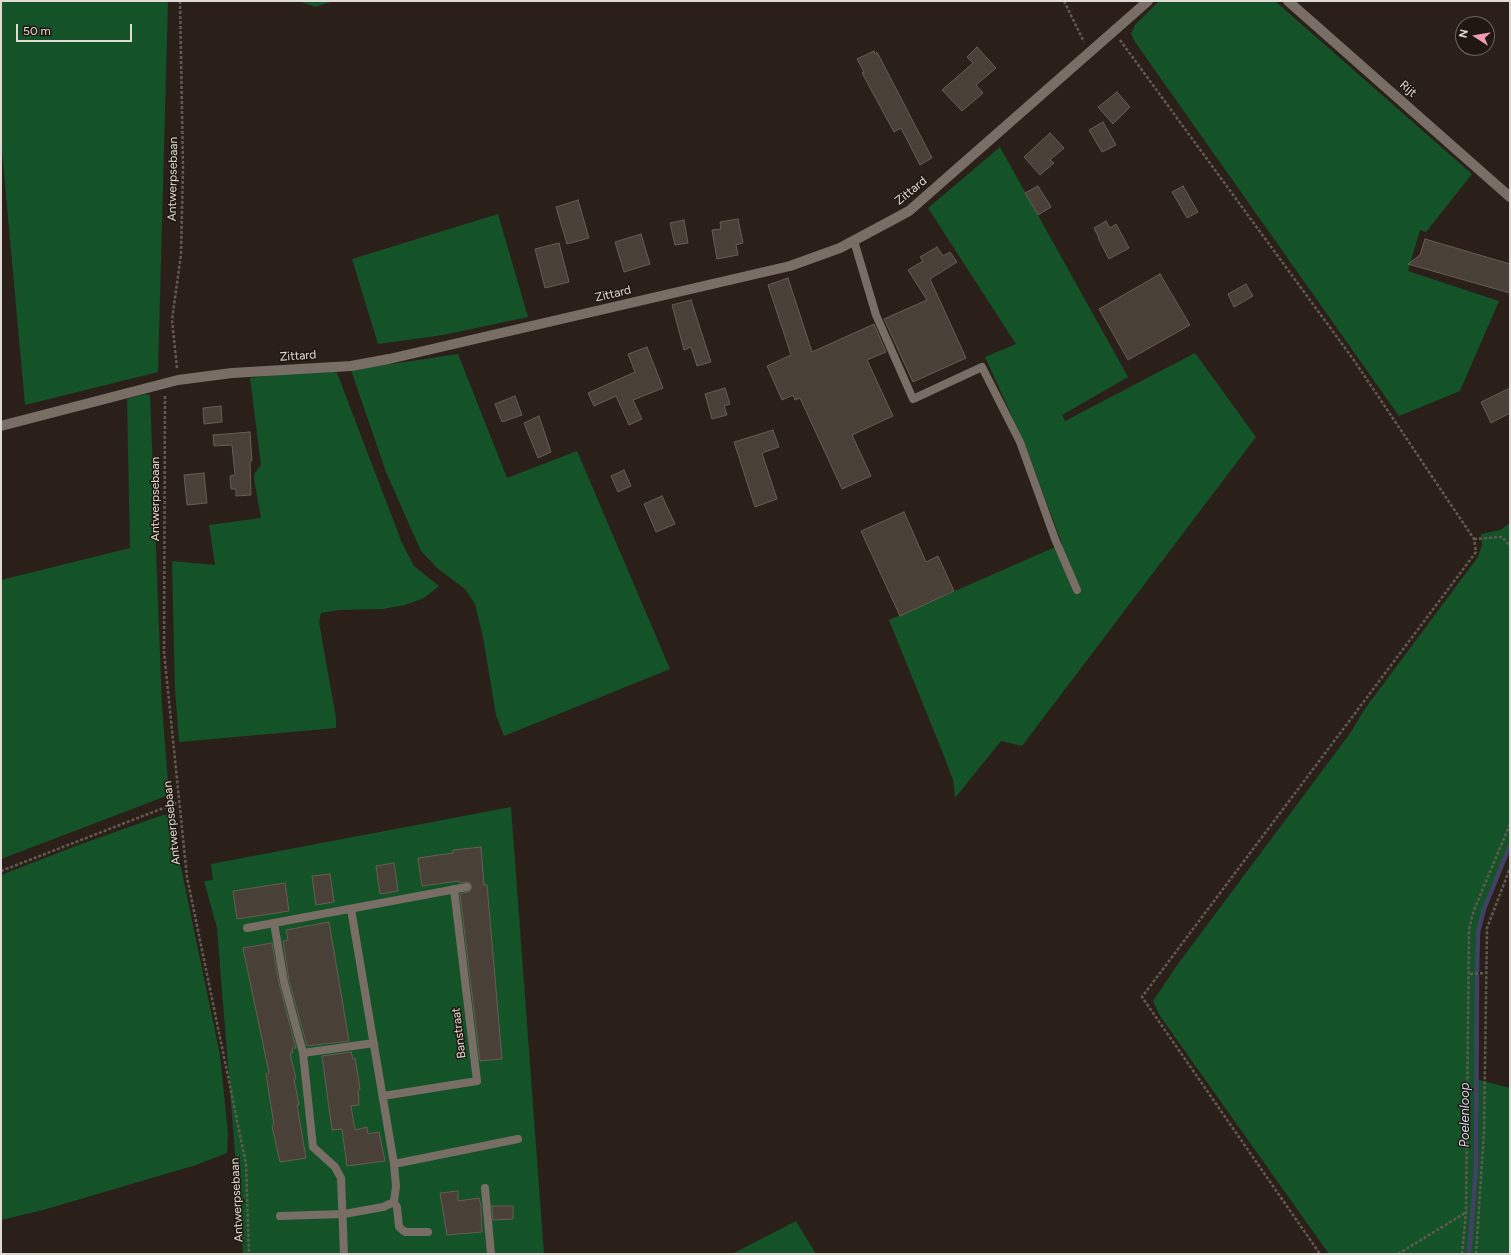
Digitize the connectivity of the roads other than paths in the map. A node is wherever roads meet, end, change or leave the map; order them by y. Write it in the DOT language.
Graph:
graph roads {
  1 [pos="1148,1"];
  2 [pos="1288,1"];
  3 [pos="1510,197"];
  4 [pos="854,241"];
  5 [pos="1,426"];
  6 [pos="1077,590"];
  7 [pos="467,887"];
  8 [pos="454,889"];
  9 [pos="351,909"];
  10 [pos="274,923"];
  11 [pos="247,928"];
  12 [pos="374,1044"];
  13 [pos="303,1053"];
  14 [pos="383,1096"];
  15 [pos="518,1139"];
  16 [pos="394,1164"];
  17 [pos="485,1188"];
  18 [pos="394,1202"];
  19 [pos="344,1214"];
  20 [pos="280,1216"];
  21 [pos="428,1232"];
  22 [pos="344,1254"];
  23 [pos="491,1254"];
  1 -- 4 [label="street, Zittard"];
  2 -- 3 [label="street, Rijt"];
  4 -- 5 [label="street, Zittard"];
  4 -- 6 [label="lane"];
  7 -- 8 [label="lane"];
  8 -- 9 [label="lane"];
  8 -- 14 [label="lane, Banstraat"];
  9 -- 10 [label="lane"];
  9 -- 12 [label="lane"];
  10 -- 11 [label="lane"];
  10 -- 13 [label="lane"];
  12 -- 13 [label="lane"];
  12 -- 14 [label="lane"];
  13 -- 19 [label="lane"];
  14 -- 16 [label="lane"];
  15 -- 16 [label="lane"];
  16 -- 18 [label="lane"];
  17 -- 23 [label="lane"];
  18 -- 19 [label="lane"];
  18 -- 21 [label="lane"];
  19 -- 20 [label="lane"];
  19 -- 22 [label="lane"];
}
